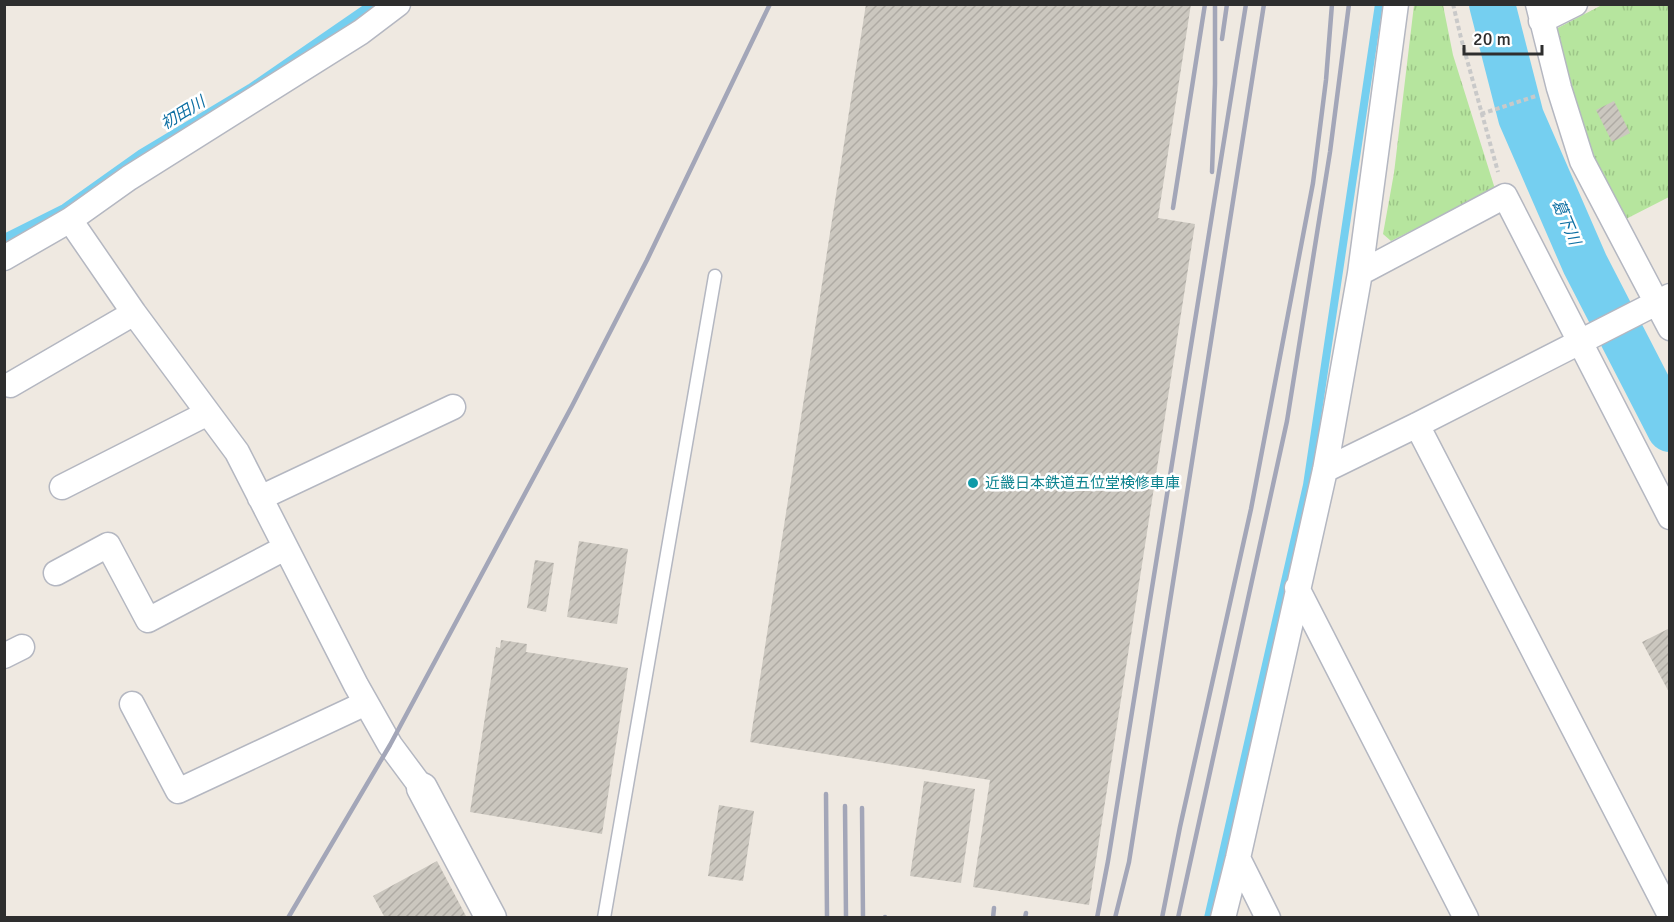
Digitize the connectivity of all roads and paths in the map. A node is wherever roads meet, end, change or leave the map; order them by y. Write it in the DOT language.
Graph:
graph roads {
  1 [pos="398,4"];
  2 [pos="1396,4"];
  3 [pos="1454,4"];
  4 [pos="1575,4"];
  5 [pos="1540,13"];
  6 [pos="1559,88"];
  7 [pos="1481,114"];
  8 [pos="1505,196"];
  9 [pos="70,220"];
  10 [pos="4,258"];
  11 [pos="1360,273"];
  12 [pos="715,276"];
  13 [pos="1663,299"];
  14 [pos="134,313"];
  15 [pos="1670,328"];
  16 [pos="1579,342"];
  17 [pos="10,385"];
  18 [pos="453,406"];
  19 [pos="208,413"];
  20 [pos="1417,425"];
  21 [pos="1325,470"];
  22 [pos="62,487"];
  23 [pos="260,498"];
  24 [pos="1670,517"];
  25 [pos="285,548"];
  26 [pos="56,573"];
  27 [pos="1297,588"];
  28 [pos="366,703"];
  29 [pos="132,705"];
  30 [pos="422,788"];
  31 [pos="1238,858"];
  32 [pos="1670,915"];
  33 [pos="491,918"];
  34 [pos="604,918"];
  35 [pos="1223,918"];
  36 [pos="1268,918"];
  37 [pos="1466,918"];
  1 -- 9 [label="street"];
  2 -- 11 [label="street"];
  3 -- 7 [label="path"];
  4 -- 5 [label="street"];
  5 -- 6 [label="street"];
  6 -- 7 [label="path"];
  6 -- 13 [label="street"];
  7 -- 8 [label="path"];
  8 -- 11 [label="street"];
  8 -- 16 [label="street"];
  9 -- 10 [label="street"];
  9 -- 14 [label="street"];
  11 -- 21 [label="street"];
  12 -- 34 [label="lane"];
  13 -- 15 [label="street"];
  13 -- 16 [label="street"];
  14 -- 17 [label="street"];
  14 -- 19 [label="street"];
  16 -- 20 [label="street"];
  16 -- 24 [label="street"];
  18 -- 23 [label="street"];
  19 -- 22 [label="street"];
  19 -- 23 [label="street"];
  20 -- 21 [label="street"];
  20 -- 32 [label="street"];
  21 -- 27 [label="street"];
  23 -- 25 [label="street"];
  25 -- 26 [label="street"];
  25 -- 28 [label="street"];
  27 -- 31 [label="street"];
  27 -- 37 [label="street"];
  28 -- 29 [label="street"];
  28 -- 30 [label="street"];
  30 -- 33 [label="street"];
  31 -- 35 [label="street"];
  31 -- 36 [label="street"];
}
